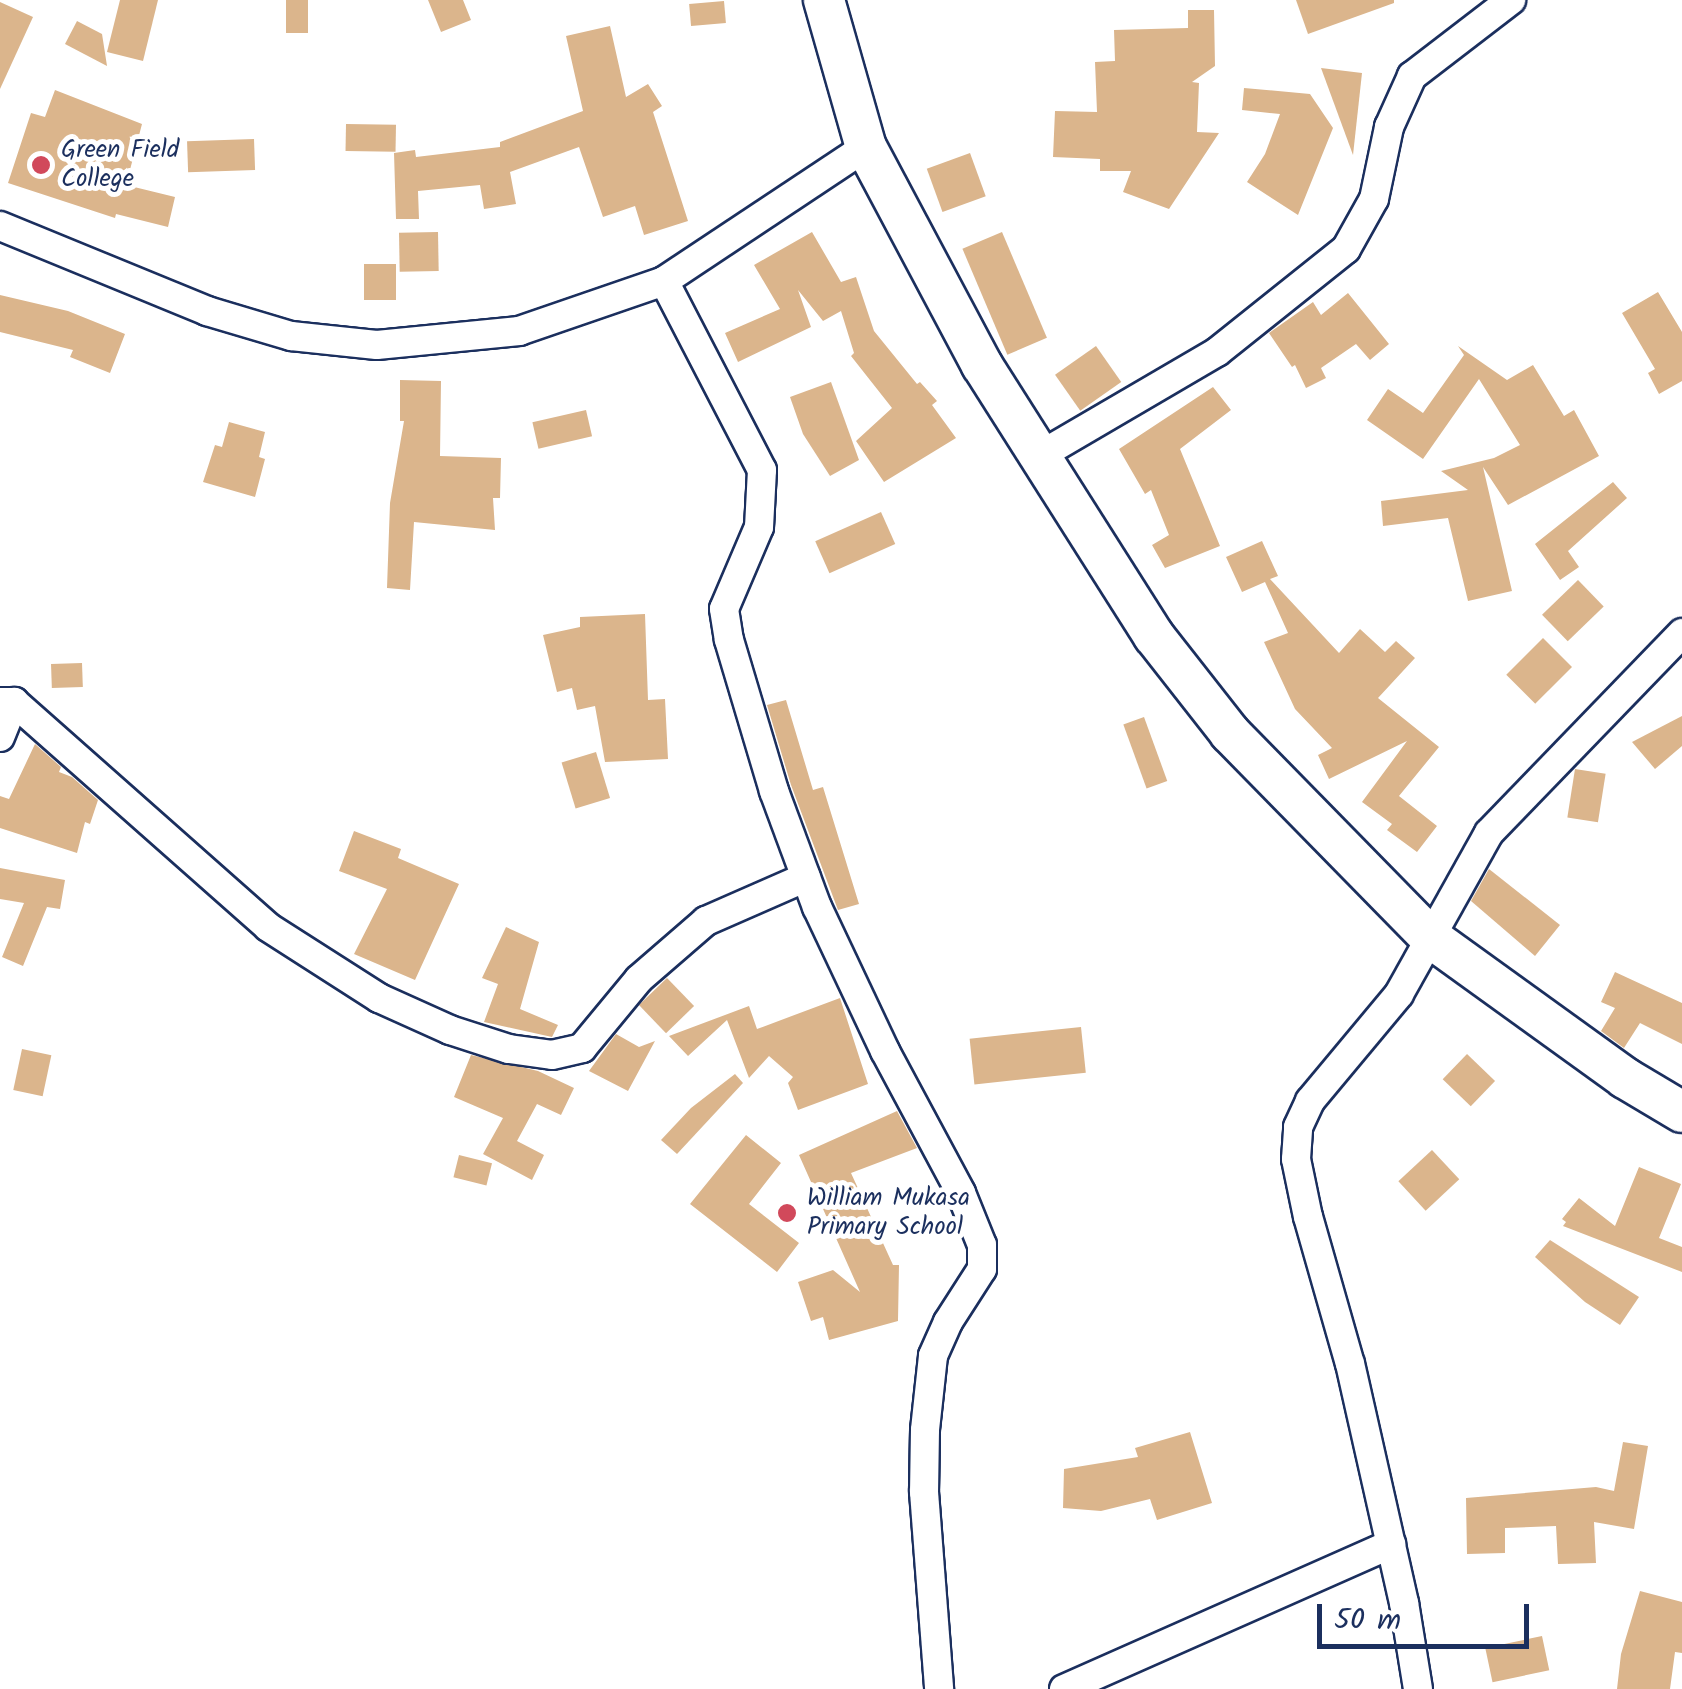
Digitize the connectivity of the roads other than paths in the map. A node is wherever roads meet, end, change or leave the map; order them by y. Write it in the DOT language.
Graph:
graph roads {
  1 [pos="824,0"];
  2 [pos="1511,0"];
  3 [pos="866,146"];
  4 [pos="0,226"];
  5 [pos="664,281"];
  6 [pos="1039,456"];
  7 [pos="1682,633"];
  8 [pos="7,702"];
  9 [pos="0,737"];
  10 [pos="806,876"];
  11 [pos="1431,938"];
  12 [pos="1682,1112"];
  13 [pos="1391,1544"];
  14 [pos="940,1689"];
  15 [pos="1064,1689"];
  16 [pos="1418,1689"];
  1 -- 3 [label="main road"];
  2 -- 6 [label="street"];
  3 -- 5 [label="street"];
  3 -- 6 [label="main road"];
  4 -- 5 [label="street"];
  5 -- 10 [label="street"];
  6 -- 11 [label="main road"];
  7 -- 11 [label="street"];
  8 -- 9 [label="street"];
  8 -- 10 [label="street"];
  10 -- 14 [label="street"];
  11 -- 12 [label="main road"];
  11 -- 13 [label="street"];
  13 -- 15 [label="street"];
  13 -- 16 [label="street"];
}
